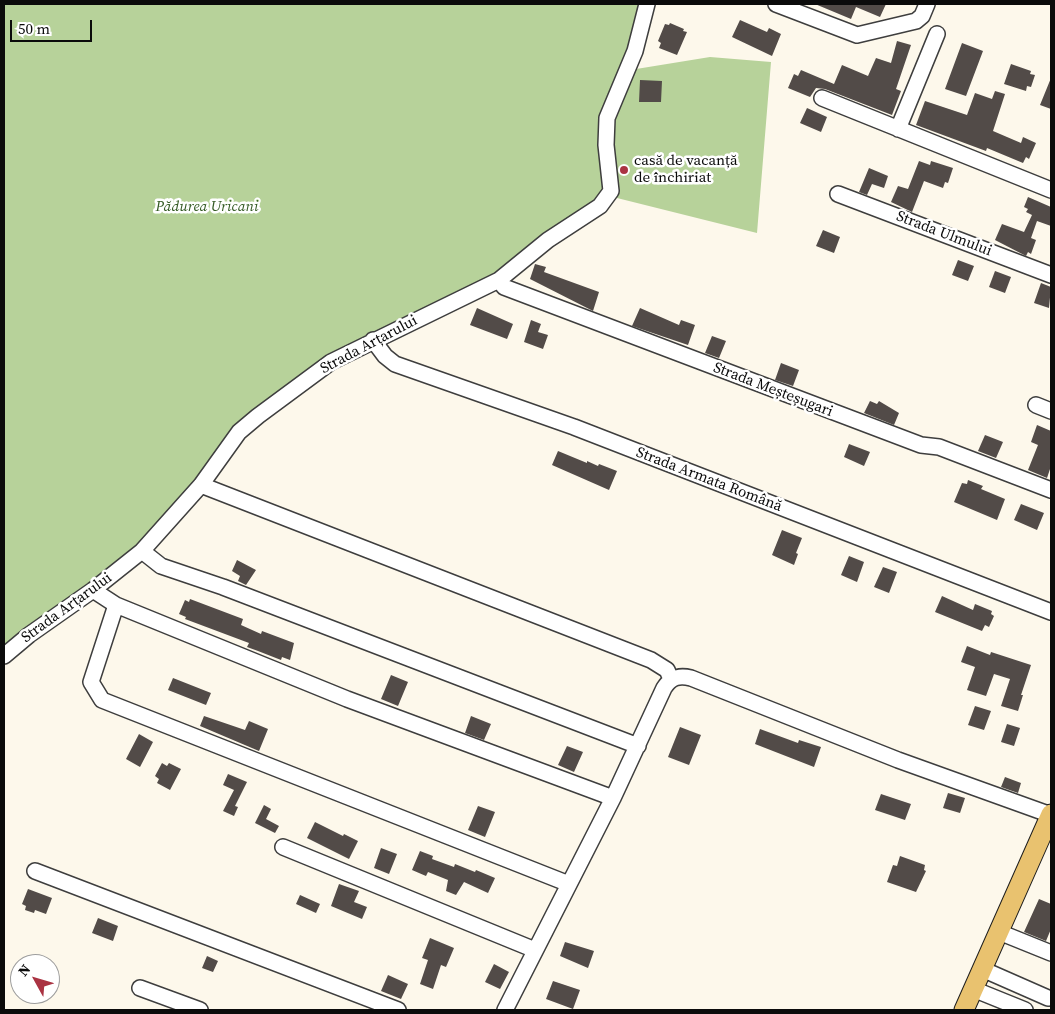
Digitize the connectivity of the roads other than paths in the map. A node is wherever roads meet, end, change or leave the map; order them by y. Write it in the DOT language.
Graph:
graph roads {
  1 [pos="648,4"];
  2 [pos="776,4"];
  3 [pos="927,4"];
  4 [pos="937,34"];
  5 [pos="822,98"];
  6 [pos="898,129"];
  7 [pos="1051,190"];
  8 [pos="838,194"];
  9 [pos="1051,275"];
  10 [pos="498,280"];
  11 [pos="373,340"];
  12 [pos="1036,405"];
  13 [pos="1051,411"];
  14 [pos="201,486"];
  15 [pos="1051,490"];
  16 [pos="142,551"];
  17 [pos="93,590"];
  18 [pos="116,605"];
  19 [pos="1051,612"];
  20 [pos="4,656"];
  21 [pos="672,679"];
  22 [pos="638,746"];
  23 [pos="613,798"];
  24 [pos="1051,815"];
  25 [pos="283,847"];
  26 [pos="35,871"];
  27 [pos="569,884"];
  28 [pos="1000,932"];
  29 [pos="535,950"];
  30 [pos="1051,954"];
  31 [pos="982,969"];
  32 [pos="140,988"];
  33 [pos="973,989"];
  34 [pos="1048,998"];
  35 [pos="200,1010"];
  36 [pos="398,1010"];
  37 [pos="505,1010"];
  38 [pos="964,1010"];
  39 [pos="1026,1010"];
  1 -- 10 [label="street, Strada Arțarului"];
  2 -- 3 [label="street"];
  4 -- 6 [label="street"];
  5 -- 6 [label="street"];
  6 -- 7 [label="street"];
  8 -- 9 [label="street, Strada Ulmului"];
  10 -- 11 [label="street, Strada Arțarului"];
  10 -- 15 [label="street, Strada Meșteșugari"];
  11 -- 14 [label="street, Strada Arțarului"];
  11 -- 19 [label="street, Strada Armata Română"];
  12 -- 13 [label="street"];
  14 -- 16 [label="street, Strada Arțarului"];
  14 -- 21 [label="street"];
  16 -- 17 [label="street, Strada Arțarului"];
  16 -- 22 [label="street"];
  17 -- 18 [label="street"];
  17 -- 20 [label="street, Strada Arțarului"];
  18 -- 23 [label="street"];
  18 -- 27 [label="street"];
  21 -- 22 [label="street"];
  21 -- 24 [label="street"];
  22 -- 23 [label="street"];
  23 -- 27 [label="street"];
  24 -- 28 [label="main road"];
  25 -- 29 [label="street"];
  26 -- 36 [label="street"];
  27 -- 29 [label="street"];
  28 -- 30 [label="street"];
  28 -- 31 [label="main road"];
  29 -- 37 [label="street"];
  31 -- 33 [label="main road"];
  31 -- 34 [label="street"];
  32 -- 35 [label="street"];
  33 -- 38 [label="main road"];
  33 -- 39 [label="street"];
}
